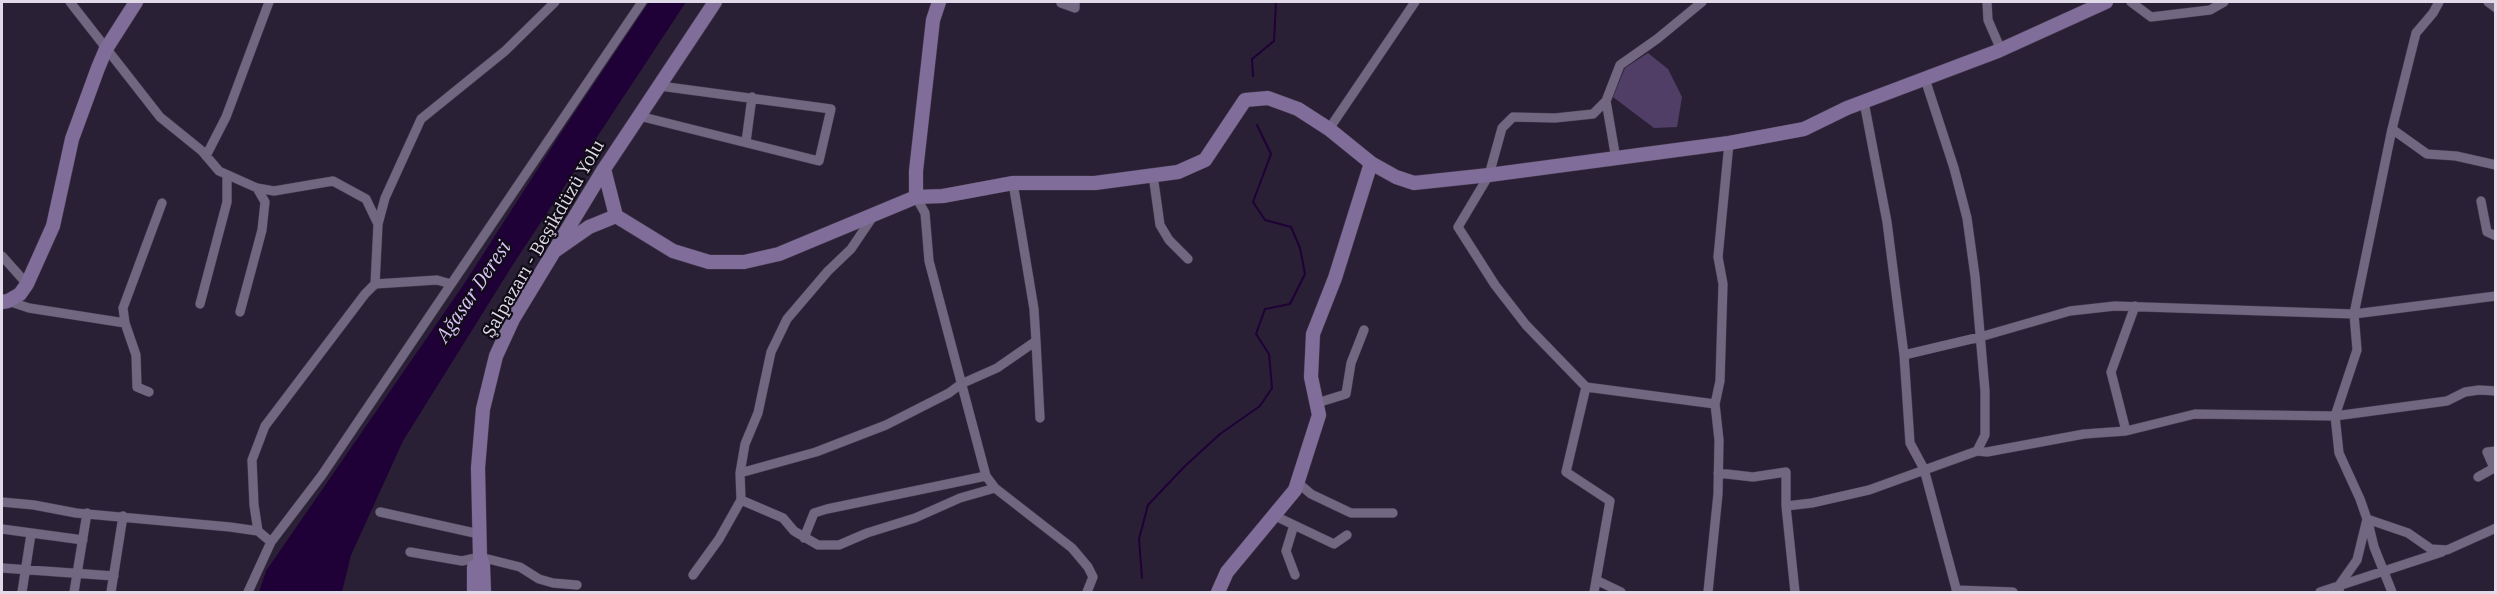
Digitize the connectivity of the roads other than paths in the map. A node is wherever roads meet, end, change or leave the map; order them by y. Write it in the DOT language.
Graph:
graph roads {
  1 [pos="70,2"];
  2 [pos="136,2"];
  3 [pos="268,2"];
  4 [pos="555,2"];
  5 [pos="642,2"];
  6 [pos="715,2"];
  7 [pos="939,2"];
  8 [pos="1075,2"];
  9 [pos="1415,2"];
  10 [pos="1702,2"];
  11 [pos="1987,2"];
  12 [pos="2106,2"];
  13 [pos="2131,2"];
  14 [pos="2224,2"];
  15 [pos="2439,2"];
  16 [pos="2488,2"];
  17 [pos="1061,3"];
  18 [pos="2496,8"];
  19 [pos="106,49"];
  20 [pos="2001,50"];
  21 [pos="1925,78"];
  22 [pos="660,86"];
  23 [pos="752,97"];
  24 [pos="1606,101"];
  25 [pos="1864,102"];
  26 [pos="639,116"];
  27 [pos="1329,129"];
  28 [pos="2392,129"];
  29 [pos="746,142"];
  30 [pos="1729,143"];
  31 [pos="206,156"];
  32 [pos="1616,159"];
  33 [pos="1371,163"];
  34 [pos="2496,165"];
  35 [pos="604,169"];
  36 [pos="1153,175"];
  37 [pos="1489,175"];
  38 [pos="226,176"];
  39 [pos="1013,183"];
  40 [pos="257,188"];
  41 [pos="916,197"];
  42 [pos="2481,201"];
  43 [pos="162,203"];
  44 [pos="874,215"];
  45 [pos="616,216"];
  46 [pos="378,224"];
  47 [pos="2496,236"];
  48 [pos="552,253"];
  49 [pos="2,256"];
  50 [pos="1188,259"];
  51 [pos="27,284"];
  52 [pos="451,284"];
  53 [pos="375,285"];
  54 [pos="2496,296"];
  55 [pos="3,302"];
  56 [pos="200,304"];
  57 [pos="2135,306"];
  58 [pos="240,312"];
  59 [pos="2354,314"];
  60 [pos="126,323"];
  61 [pos="1365,330"];
  62 [pos="1980,337"];
  63 [pos="1036,341"];
  64 [pos="1904,355"];
  65 [pos="961,384"];
  66 [pos="1586,387"];
  67 [pos="2496,391"];
  68 [pos="149,392"];
  69 [pos="1317,403"];
  70 [pos="1715,404"];
  71 [pos="2336,416"];
  72 [pos="1040,418"];
  73 [pos="2126,431"];
  74 [pos="1977,451"];
  75 [pos="2496,451"];
  76 [pos="1924,469"];
  77 [pos="740,473"];
  78 [pos="1718,473"];
  79 [pos="986,476"];
  80 [pos="2478,477"];
  81 [pos="1298,482"];
  82 [pos="994,488"];
  83 [pos="741,500"];
  84 [pos="2,502"];
  85 [pos="1786,506"];
  86 [pos="380,512"];
  87 [pos="87,513"];
  88 [pos="1393,513"];
  89 [pos="1273,515"];
  90 [pos="123,516"];
  91 [pos="2367,519"];
  92 [pos="1294,525"];
  93 [pos="2496,528"];
  94 [pos="2,530"];
  95 [pos="258,531"];
  96 [pos="31,534"];
  97 [pos="479,534"];
  98 [pos="1347,535"];
  99 [pos="804,538"];
  100 [pos="83,540"];
  101 [pos="271,543"];
  102 [pos="2447,550"];
  103 [pos="410,552"];
  104 [pos="480,557"];
  105 [pos="2,568"];
  106 [pos="26,570"];
  107 [pos="2384,572"];
  108 [pos="77,574"];
  109 [pos="693,575"];
  110 [pos="1295,575"];
  111 [pos="114,576"];
  112 [pos="1596,580"];
  113 [pos="481,584"];
  114 [pos="577,585"];
  115 [pos="2339,588"];
  116 [pos="1956,591"];
  117 [pos="22,592"];
  118 [pos="74,592"];
  119 [pos="111,592"];
  120 [pos="248,592"];
  121 [pos="472,592"];
  122 [pos="1087,592"];
  123 [pos="1218,592"];
  124 [pos="1594,592"];
  125 [pos="1621,592"];
  126 [pos="1708,592"];
  127 [pos="1795,592"];
  128 [pos="2013,592"];
  129 [pos="2320,592"];
  130 [pos="2392,592"];
  1 -- 19 [label="street"];
  2 -- 19 [label="street"];
  3 -- 31 [label="street"];
  4 -- 46 [label="street"];
  5 -- 52 [label="street"];
  6 -- 22 [label="street, Şalpazarı - Beşikdüzü Yolu"];
  7 -- 41 [label="street"];
  8 -- 17 [label="street"];
  9 -- 27 [label="street"];
  10 -- 24 [label="street"];
  11 -- 20 [label="street"];
  12 -- 20 [label="street"];
  13 -- 14 [label="street"];
  15 -- 28 [label="street"];
  16 -- 18 [label="street"];
  19 -- 31 [label="street"];
  19 -- 51 [label="street"];
  20 -- 21 [label="street"];
  21 -- 25 [label="street"];
  21 -- 62 [label="street"];
  22 -- 23 [label="street"];
  22 -- 26 [label="street, Şalpazarı - Beşikdüzü Yolu"];
  23 -- 29 [label="street"];
  23 -- 29 [label="street"];
  24 -- 32 [label="street"];
  24 -- 37 [label="street"];
  25 -- 30 [label="street"];
  25 -- 64 [label="street"];
  26 -- 29 [label="street"];
  26 -- 35 [label="street, Şalpazarı - Beşikdüzü Yolu"];
  27 -- 33 [label="street"];
  27 -- 36 [label="street"];
  28 -- 34 [label="street"];
  28 -- 59 [label="street"];
  30 -- 32 [label="street"];
  30 -- 70 [label="street"];
  31 -- 38 [label="street"];
  32 -- 37 [label="street"];
  33 -- 37 [label="street"];
  33 -- 69 [label="street"];
  35 -- 45 [label="street"];
  35 -- 48 [label="street, Şalpazarı - Beşikdüzü Yolu"];
  36 -- 39 [label="street"];
  36 -- 50 [label="street"];
  37 -- 66 [label="street"];
  38 -- 40 [label="street"];
  38 -- 56 [label="street"];
  39 -- 41 [label="street"];
  39 -- 63 [label="street"];
  40 -- 46 [label="street"];
  40 -- 58 [label="street"];
  41 -- 44 [label="street"];
  41 -- 65 [label="street"];
  42 -- 47 [label="street"];
  43 -- 60 [label="street"];
  44 -- 45 [label="street"];
  44 -- 77 [label="street"];
  45 -- 48 [label="street"];
  46 -- 53 [label="street"];
  48 -- 97 [label="street, Şalpazarı - Beşikdüzü Yolu"];
  49 -- 51 [label="street"];
  51 -- 55 [label="street"];
  52 -- 53 [label="street"];
  52 -- 101 [label="street"];
  53 -- 95 [label="street"];
  54 -- 59 [label="street"];
  55 -- 60 [label="street"];
  57 -- 59 [label="street"];
  57 -- 62 [label="street"];
  57 -- 73 [label="street"];
  59 -- 71 [label="street"];
  60 -- 68 [label="street"];
  61 -- 69 [label="street"];
  62 -- 64 [label="street"];
  62 -- 74 [label="street"];
  63 -- 65 [label="street"];
  63 -- 72 [label="street"];
  64 -- 76 [label="street"];
  65 -- 77 [label="street"];
  65 -- 79 [label="street"];
  66 -- 70 [label="street"];
  66 -- 112 [label="street"];
  67 -- 71 [label="street"];
  69 -- 81 [label="street"];
  70 -- 78 [label="street"];
  71 -- 73 [label="street"];
  71 -- 91 [label="street"];
  73 -- 74 [label="street"];
  74 -- 76 [label="street"];
  75 -- 80 [label="street"];
  76 -- 85 [label="street"];
  76 -- 116 [label="street"];
  77 -- 83 [label="street"];
  78 -- 85 [label="street"];
  78 -- 126 [label="street"];
  79 -- 82 [label="street"];
  79 -- 99 [label="street"];
  81 -- 88 [label="street"];
  81 -- 89 [label="street"];
  82 -- 99 [label="street"];
  82 -- 122 [label="street"];
  83 -- 99 [label="street"];
  83 -- 109 [label="street"];
  84 -- 87 [label="street"];
  85 -- 127 [label="street"];
  86 -- 97 [label="street"];
  87 -- 90 [label="street"];
  87 -- 100 [label="street"];
  89 -- 92 [label="street"];
  89 -- 123 [label="street"];
  90 -- 95 [label="street"];
  90 -- 111 [label="street"];
  91 -- 102 [label="street"];
  91 -- 107 [label="street"];
  91 -- 115 [label="street"];
  92 -- 98 [label="street"];
  92 -- 110 [label="street"];
  93 -- 102 [label="street"];
  94 -- 96 [label="street"];
  95 -- 101 [label="street"];
  96 -- 100 [label="street"];
  96 -- 106 [label="street"];
  97 -- 104 [label="street, Şalpazarı - Beşikdüzü Yolu"];
  100 -- 108 [label="street"];
  101 -- 120 [label="street"];
  102 -- 107 [label="street"];
  103 -- 104 [label="street"];
  104 -- 113 [label="street"];
  104 -- 114 [label="street"];
  105 -- 106 [label="street"];
  106 -- 108 [label="street"];
  106 -- 117 [label="street"];
  107 -- 115 [label="street"];
  107 -- 130 [label="street"];
  108 -- 111 [label="street"];
  108 -- 118 [label="street"];
  111 -- 119 [label="street"];
  112 -- 124 [label="street"];
  112 -- 125 [label="street"];
  113 -- 121 [label="street"];
  115 -- 129 [label="street"];
  116 -- 128 [label="street"];
}
